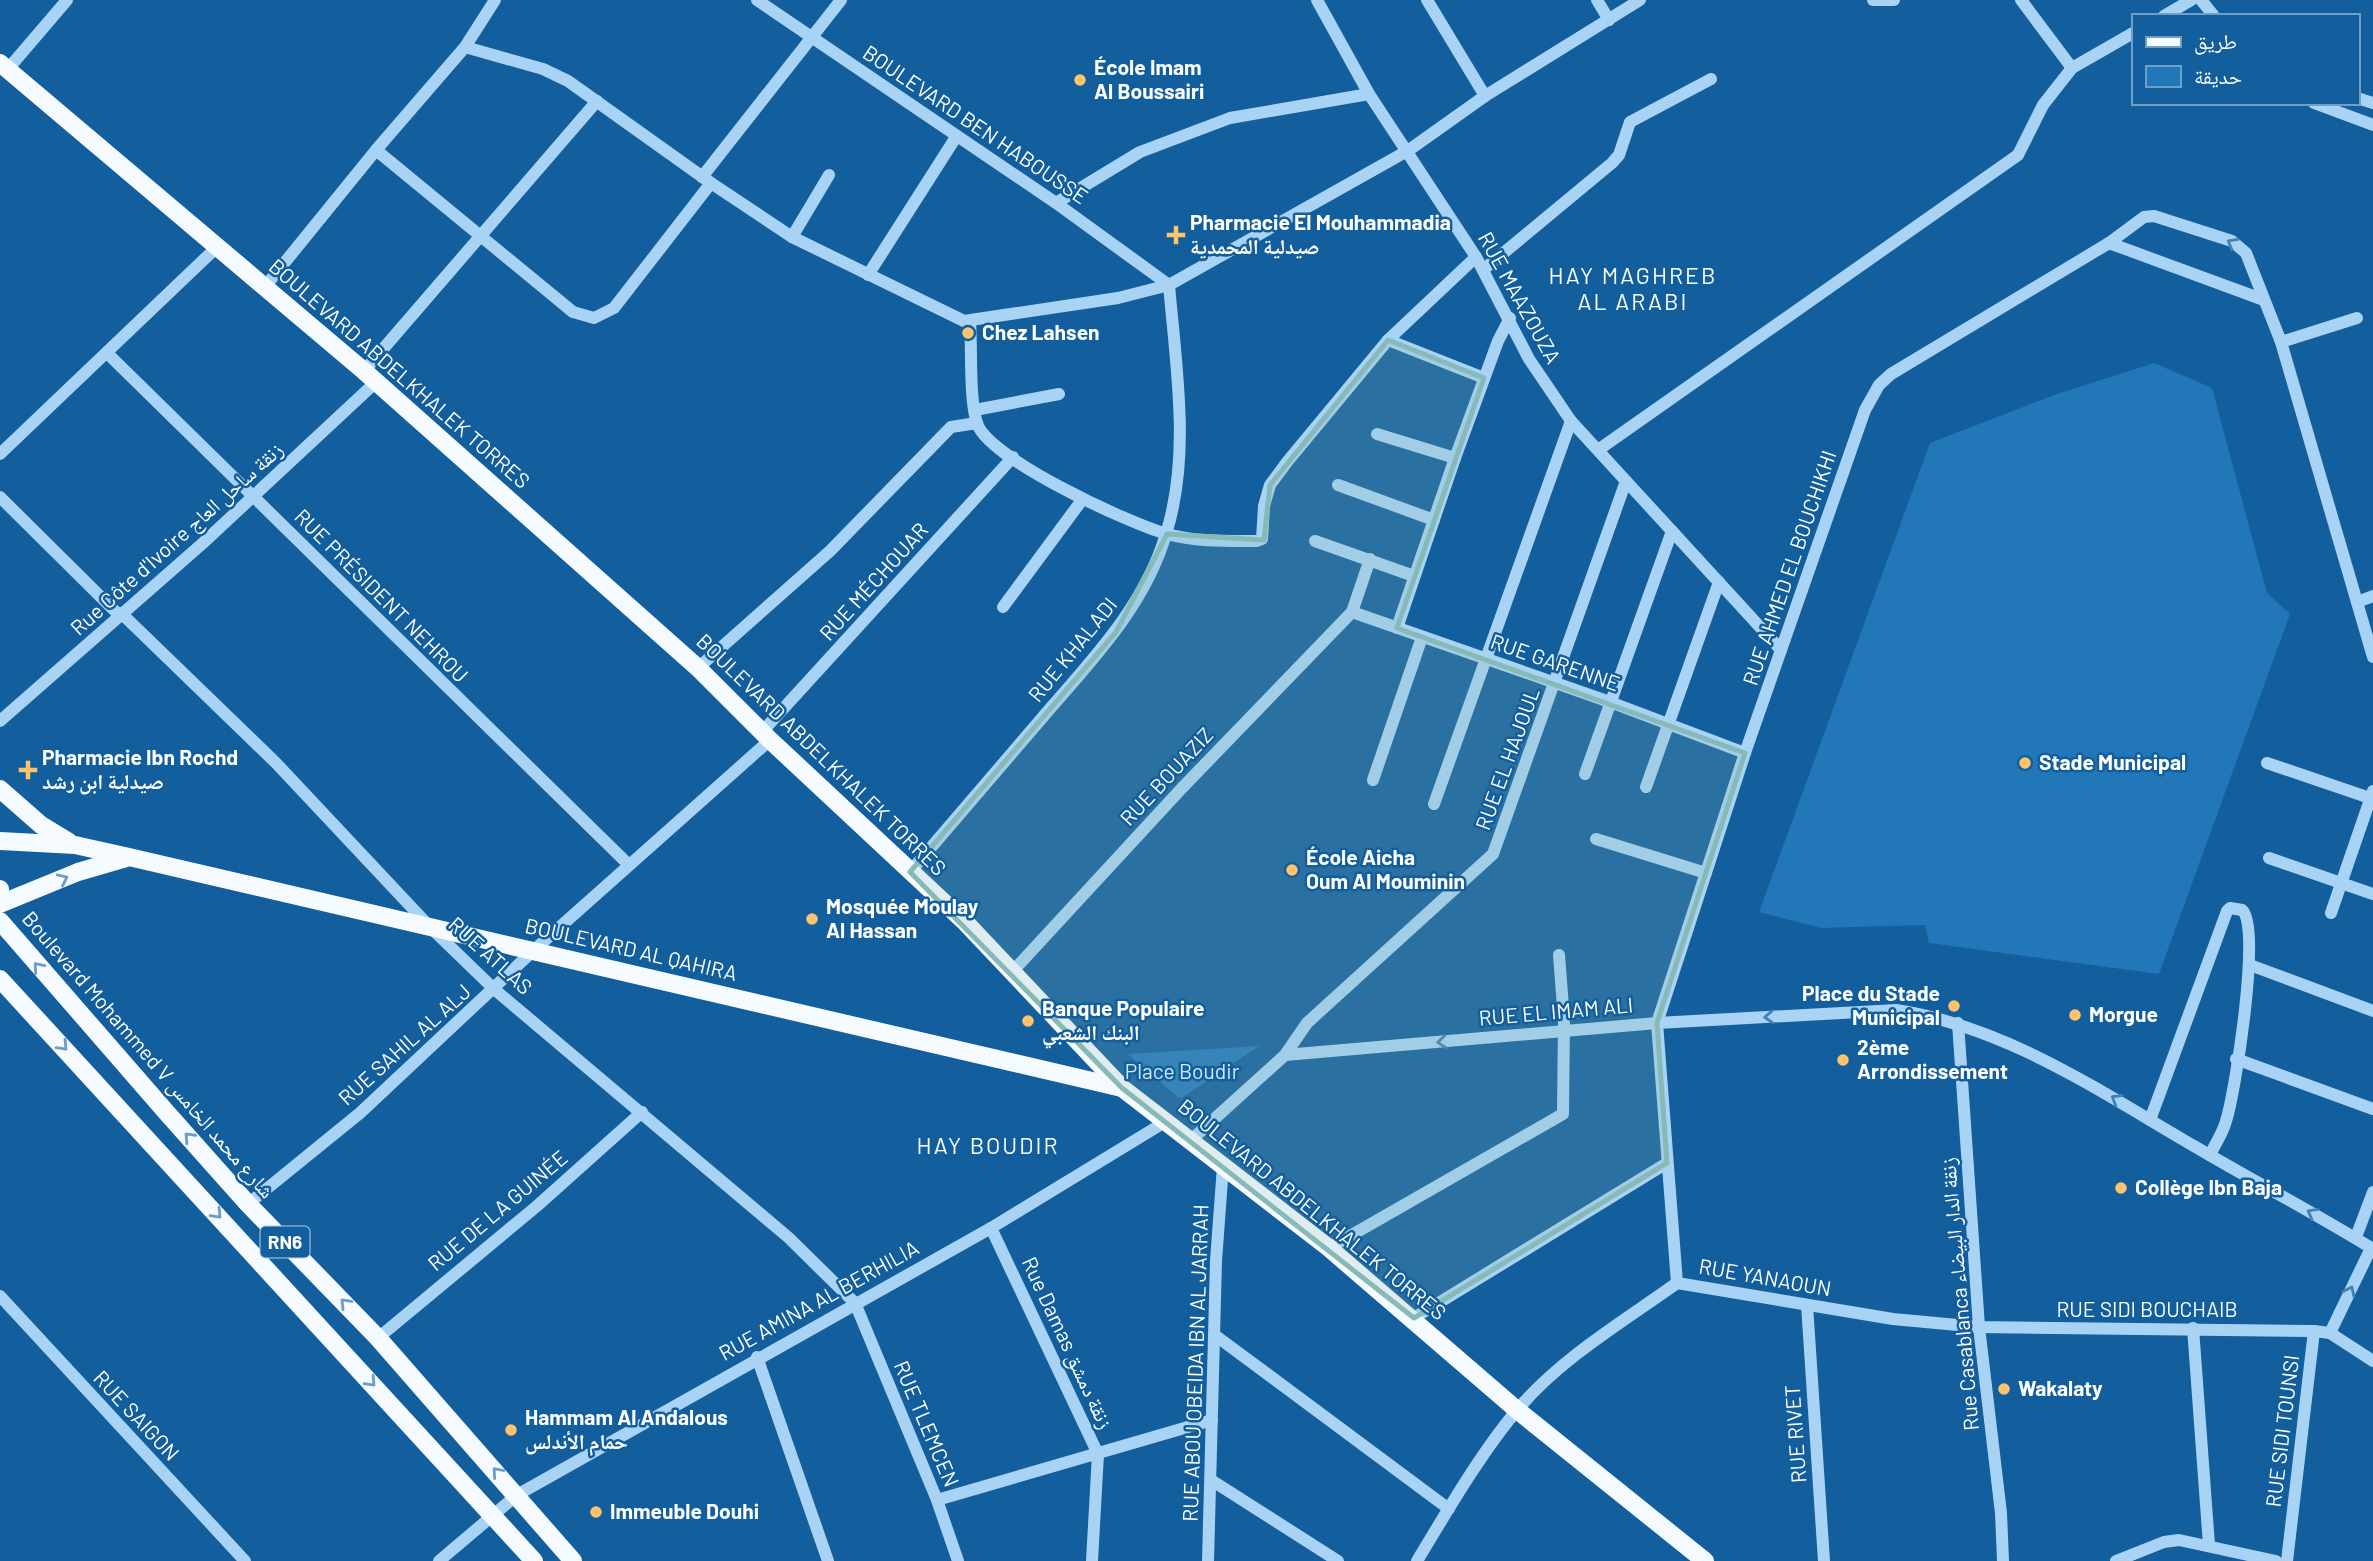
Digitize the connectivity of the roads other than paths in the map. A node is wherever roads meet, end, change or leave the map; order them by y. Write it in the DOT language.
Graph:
graph roads {
  1 [pos="66,0"];
  2 [pos="495,0"];
  3 [pos="757,0"];
  4 [pos="841,0"];
  5 [pos="1317,0"];
  6 [pos="1427,0"];
  7 [pos="1597,0"];
  8 [pos="1640,0"];
  9 [pos="1872,0"];
  10 [pos="1894,0"];
  11 [pos="2021,0"];
  12 [pos="2191,0"];
  13 [pos="2201,0"];
  14 [pos="2167,14"];
  15 [pos="2212,14"];
  16 [pos="1609,20"];
  17 [pos="2132,34"];
  18 [pos="811,36"];
  19 [pos="465,47"];
  20 [pos="4,66"];
  21 [pos="2073,68"];
  22 [pos="1711,79"];
  23 [pos="1369,94"];
  24 [pos="1485,96"];
  25 [pos="597,101"];
  26 [pos="2319,105"];
  27 [pos="2373,125"];
  28 [pos="957,137"];
  29 [pos="376,149"];
  30 [pos="1409,150"];
  31 [pos="829,175"];
  32 [pos="706,180"];
  33 [pos="1055,203"];
  34 [pos="479,236"];
  35 [pos="792,237"];
  36 [pos="2109,243"];
  37 [pos="217,247"];
  38 [pos="1476,257"];
  39 [pos="1483,270"];
  40 [pos="868,275"];
  41 [pos="1169,285"];
  42 [pos="264,288"];
  43 [pos="2264,300"];
  44 [pos="1510,318"];
  45 [pos="2357,318"];
  46 [pos="970,322"];
  47 [pos="1388,340"];
  48 [pos="2281,342"];
  49 [pos="107,353"];
  50 [pos="370,377"];
  51 [pos="1484,378"];
  52 [pos="1059,394"];
  53 [pos="976,416"];
  54 [pos="1571,421"];
  55 [pos="1377,435"];
  56 [pos="1598,450"];
  57 [pos="0,454"];
  58 [pos="1013,457"];
  59 [pos="1455,458"];
  60 [pos="1626,481"];
  61 [pos="1338,485"];
  62 [pos="0,497"];
  63 [pos="252,497"];
  64 [pos="1082,500"];
  65 [pos="1434,520"];
  66 [pos="1672,531"];
  67 [pos="1167,534"];
  68 [pos="1315,541"];
  69 [pos="1370,559"];
  70 [pos="1415,576"];
  71 [pos="1718,582"];
  72 [pos="2373,596"];
  73 [pos="2357,602"];
  74 [pos="1003,607"];
  75 [pos="1352,612"];
  76 [pos="120,614"];
  77 [pos="1397,628"];
  78 [pos="1422,637"];
  79 [pos="1781,650"];
  80 [pos="2373,657"];
  81 [pos="1485,659"];
  82 [pos="698,668"];
  83 [pos="1555,684"];
  84 [pos="1610,702"];
  85 [pos="0,721"];
  86 [pos="1668,724"];
  87 [pos="766,736"];
  88 [pos="1745,754"];
  89 [pos="2267,763"];
  90 [pos="1585,774"];
  91 [pos="1373,780"];
  92 [pos="1646,787"];
  93 [pos="0,789"];
  94 [pos="2372,796"];
  95 [pos="1434,804"];
  96 [pos="1596,839"];
  97 [pos="0,841"];
  98 [pos="75,845"];
  99 [pos="129,857"];
  100 [pos="2269,859"];
  101 [pos="629,865"];
  102 [pos="910,872"];
  103 [pos="1706,873"];
  104 [pos="2341,884"];
  105 [pos="2373,894"];
  106 [pos="0,904"];
  107 [pos="2331,913"];
  108 [pos="0,921"];
  109 [pos="431,928"];
  110 [pos="534,950"];
  111 [pos="1559,955"];
  112 [pos="2250,965"];
  113 [pos="1013,971"];
  114 [pos="0,979"];
  115 [pos="494,989"];
  116 [pos="2373,1011"];
  117 [pos="1657,1023"];
  118 [pos="1958,1023"];
  119 [pos="1562,1031"];
  120 [pos="1285,1055"];
  121 [pos="2236,1059"];
  122 [pos="1122,1088"];
  123 [pos="2373,1109"];
  124 [pos="642,1112"];
  125 [pos="2150,1120"];
  126 [pos="1165,1122"];
  127 [pos="1191,1141"];
  128 [pos="2210,1155"];
  129 [pos="1667,1163"];
  130 [pos="1223,1167"];
  131 [pos="2373,1192"];
  132 [pos="248,1205"];
  133 [pos="991,1228"];
  134 [pos="2356,1237"];
  135 [pos="1329,1248"];
  136 [pos="2372,1249"];
  137 [pos="1677,1283"];
  138 [pos="0,1296"];
  139 [pos="855,1303"];
  140 [pos="1807,1305"];
  141 [pos="1413,1318"];
  142 [pos="1979,1327"];
  143 [pos="2193,1328"];
  144 [pos="2315,1331"];
  145 [pos="2330,1333"];
  146 [pos="1216,1336"];
  147 [pos="378,1338"];
  148 [pos="757,1357"];
  149 [pos="2373,1361"];
  150 [pos="1517,1410"];
  151 [pos="1212,1420"];
  152 [pos="1098,1454"];
  153 [pos="1211,1480"];
  154 [pos="517,1495"];
  155 [pos="937,1500"];
  156 [pos="1449,1509"];
  157 [pos="492,1514"];
  158 [pos="2209,1545"];
  159 [pos="2121,1560"];
  160 [pos="245,1561"];
  161 [pos="439,1561"];
  162 [pos="534,1561"];
  163 [pos="573,1561"];
  164 [pos="828,1561"];
  165 [pos="958,1561"];
  166 [pos="1092,1561"];
  167 [pos="1209,1561"];
  168 [pos="1338,1561"];
  169 [pos="1417,1561"];
  170 [pos="1705,1561"];
  171 [pos="1824,1561"];
  172 [pos="2003,1561"];
  173 [pos="2276,1561"];
  174 [pos="2287,1561"];
  1 -- 20 [label="street"];
  2 -- 19 [label="street"];
  3 -- 18 [label="street, BOULEVARD BEN HABOUSSE"];
  4 -- 18 [label="street"];
  5 -- 23 [label="street, RUE MAAZOUZA"];
  6 -- 24 [label="street"];
  7 -- 16 [label="street"];
  8 -- 16 [label="street"];
  9 -- 10 [label="street"];
  11 -- 21 [label="street"];
  12 -- 14 [label="street"];
  13 -- 15 [label="street"];
  16 -- 24 [label="street"];
  17 -- 21 [label="street"];
  18 -- 28 [label="street, BOULEVARD BEN HABOUSSE"];
  18 -- 32 [label="street"];
  19 -- 25 [label="street"];
  19 -- 29 [label="street"];
  20 -- 37 [label="main road, BOULEVARD ABDELKHALEK TORRES"];
  21 -- 56 [label="street"];
  22 -- 39 [label="street"];
  23 -- 30 [label="street, RUE MAAZOUZA"];
  23 -- 33 [label="street"];
  24 -- 30 [label="street"];
  25 -- 32 [label="street"];
  25 -- 34 [label="street, Rue Côte d'Ivoire زنقة ساحل العاج"];
  26 -- 27 [label="street"];
  28 -- 33 [label="street, BOULEVARD BEN HABOUSSE"];
  28 -- 40 [label="street"];
  29 -- 34 [label="street"];
  29 -- 42 [label="street"];
  30 -- 38 [label="street, RUE MAAZOUZA"];
  30 -- 41 [label="street"];
  31 -- 35 [label="street"];
  32 -- 34 [label="street"];
  32 -- 35 [label="street"];
  33 -- 41 [label="street, BOULEVARD BEN HABOUSSE"];
  34 -- 50 [label="street, Rue Côte d'Ivoire زنقة ساحل العاج"];
  35 -- 40 [label="street"];
  36 -- 43 [label="street"];
  43 -- 36 [label="street, RUE AHMED EL BOUCHIKHI, one-way"];
  36 -- 79 [label="street, RUE AHMED EL BOUCHIKHI"];
  37 -- 42 [label="main road, BOULEVARD ABDELKHALEK TORRES"];
  37 -- 49 [label="street"];
  38 -- 39 [label="street, RUE MAAZOUZA"];
  38 -- 47 [label="street"];
  39 -- 44 [label="street, RUE MAAZOUZA"];
  40 -- 46 [label="street"];
  41 -- 46 [label="street"];
  41 -- 67 [label="street, RUE KHALADI"];
  42 -- 50 [label="main road, BOULEVARD ABDELKHALEK TORRES"];
  43 -- 48 [label="street, RUE AHMED EL BOUCHIKHI"];
  44 -- 51 [label="street"];
  44 -- 54 [label="street, RUE MAAZOUZA"];
  45 -- 48 [label="street"];
  46 -- 53 [label="street"];
  47 -- 51 [label="street"];
  47 -- 67 [label="street"];
  48 -- 73 [label="street, RUE AHMED EL BOUCHIKHI"];
  49 -- 57 [label="street"];
  49 -- 63 [label="street, RUE PRÉSIDENT NEHROU"];
  50 -- 63 [label="street, Rue Côte d'Ivoire زنقة ساحل العاج"];
  50 -- 82 [label="main road, BOULEVARD ABDELKHALEK TORRES"];
  51 -- 59 [label="street"];
  52 -- 53 [label="street"];
  53 -- 58 [label="street"];
  53 -- 82 [label="street"];
  54 -- 56 [label="street, RUE MAAZOUZA"];
  54 -- 81 [label="street"];
  55 -- 59 [label="street"];
  56 -- 60 [label="street, RUE MAAZOUZA"];
  58 -- 64 [label="street"];
  58 -- 87 [label="street, RUE MÉCHOUAR"];
  59 -- 65 [label="street"];
  60 -- 66 [label="street, RUE MAAZOUZA"];
  60 -- 83 [label="street, RUE EL HAJOUL"];
  61 -- 65 [label="street"];
  62 -- 76 [label="street, RUE ATLAS"];
  63 -- 76 [label="street, Rue Côte d'Ivoire زنقة ساحل العاج"];
  63 -- 101 [label="street, RUE PRÉSIDENT NEHROU"];
  64 -- 67 [label="street"];
  64 -- 74 [label="street"];
  65 -- 70 [label="street"];
  66 -- 71 [label="street, RUE MAAZOUZA"];
  66 -- 84 [label="street"];
  67 -- 102 [label="street, RUE KHALADI"];
  68 -- 69 [label="street"];
  69 -- 70 [label="street"];
  69 -- 75 [label="street"];
  70 -- 77 [label="street"];
  71 -- 79 [label="street, RUE MAAZOUZA"];
  71 -- 86 [label="street"];
  72 -- 73 [label="street"];
  73 -- 80 [label="street, RUE AHMED EL BOUCHIKHI"];
  75 -- 77 [label="street, RUE GARENNE"];
  75 -- 113 [label="street, RUE BOUAZIZ"];
  76 -- 85 [label="street, Rue Côte d'Ivoire زنقة ساحل العاج"];
  76 -- 109 [label="street, RUE ATLAS"];
  77 -- 78 [label="street, RUE GARENNE"];
  78 -- 81 [label="street, RUE GARENNE"];
  78 -- 91 [label="street"];
  79 -- 88 [label="street, RUE AHMED EL BOUCHIKHI"];
  81 -- 83 [label="street, RUE GARENNE"];
  81 -- 95 [label="street"];
  82 -- 87 [label="main road, BOULEVARD ABDELKHALEK TORRES"];
  83 -- 84 [label="street, RUE GARENNE"];
  83 -- 120 [label="street, RUE EL HAJOUL"];
  84 -- 86 [label="street, RUE GARENNE"];
  84 -- 90 [label="street"];
  86 -- 88 [label="street, RUE GARENNE"];
  86 -- 92 [label="street"];
  87 -- 101 [label="street, RUE SAHIL AL ALJ"];
  87 -- 102 [label="main road, BOULEVARD ABDELKHALEK TORRES"];
  88 -- 103 [label="street, RUE AHMED EL BOUCHIKHI"];
  89 -- 94 [label="street"];
  93 -- 98 [label="main road"];
  94 -- 104 [label="street"];
  96 -- 103 [label="street"];
  97 -- 98 [label="main road, BOULEVARD AL QAHIRA"];
  98 -- 99 [label="main road, BOULEVARD AL QAHIRA"];
  106 -- 99 [label="main road, BOULEVARD AL QAHIRA, one-way"];
  99 -- 109 [label="main road, BOULEVARD AL QAHIRA"];
  100 -- 104 [label="street"];
  101 -- 110 [label="street, RUE SAHIL AL ALJ"];
  102 -- 113 [label="main road, BOULEVARD ABDELKHALEK TORRES"];
  103 -- 117 [label="street, RUE AHMED EL BOUCHIKHI"];
  104 -- 105 [label="street"];
  104 -- 107 [label="street"];
  132 -- 108 [label="main road, Boulevard Mohammed V شارع محمد الخامس / RN6, one-way"];
  109 -- 110 [label="main road, BOULEVARD AL QAHIRA"];
  109 -- 115 [label="street, RUE ATLAS"];
  110 -- 115 [label="street, RUE SAHIL AL ALJ"];
  110 -- 122 [label="main road, BOULEVARD AL QAHIRA"];
  111 -- 119 [label="street"];
  112 -- 116 [label="street"];
  112 -- 121 [label="street"];
  112 -- 125 [label="street"];
  113 -- 122 [label="main road, BOULEVARD ABDELKHALEK TORRES"];
  114 -- 157 [label="main road, RN6, one-way"];
  115 -- 124 [label="street, RUE ATLAS"];
  115 -- 132 [label="street, RUE SAHIL AL ALJ"];
  118 -- 117 [label="street, RUE EL IMAM ALI, one-way"];
  117 -- 119 [label="street, RUE EL IMAM ALI"];
  117 -- 129 [label="street, RUE YANAOUN"];
  125 -- 118 [label="street, RUE EL IMAM ALI, one-way"];
  118 -- 142 [label="street, Rue Casablanca زنقة الدار البيضاء"];
  119 -- 120 [label="street, RUE EL IMAM ALI, one-way"];
  119 -- 135 [label="street"];
  120 -- 127 [label="street"];
  121 -- 123 [label="street"];
  121 -- 128 [label="street"];
  122 -- 126 [label="main road, BOULEVARD ABDELKHALEK TORRES"];
  124 -- 139 [label="street, RUE ATLAS"];
  124 -- 147 [label="street, RUE DE LA GUINÉE"];
  125 -- 128 [label="street, RUE EL IMAM ALI"];
  126 -- 127 [label="main road, BOULEVARD ABDELKHALEK TORRES"];
  126 -- 133 [label="street, RUE AMINA AL BERHILIA"];
  127 -- 130 [label="main road, BOULEVARD ABDELKHALEK TORRES"];
  134 -- 128 [label="street, RUE EL IMAM ALI, one-way"];
  129 -- 137 [label="street, RUE YANAOUN"];
  129 -- 141 [label="street"];
  130 -- 135 [label="main road, BOULEVARD ABDELKHALEK TORRES"];
  130 -- 146 [label="street, RUE ABOU OBEIDA IBN AL JARRAH"];
  131 -- 134 [label="street"];
  147 -- 132 [label="main road, Boulevard Mohammed V شارع محمد الخامس / RN6, one-way"];
  133 -- 139 [label="street, RUE AMINA AL BERHILIA"];
  133 -- 152 [label="street, Rue Damas زنقة دمشق"];
  134 -- 136 [label="street, RUE EL IMAM ALI"];
  135 -- 141 [label="main road, BOULEVARD ABDELKHALEK TORRES"];
  145 -- 136 [label="street, one-way"];
  137 -- 140 [label="street, RUE YANAOUN"];
  137 -- 150 [label="street"];
  138 -- 160 [label="street, RUE SAIGON"];
  139 -- 148 [label="street, RUE AMINA AL BERHILIA"];
  139 -- 155 [label="street, RUE TLEMCEN"];
  140 -- 142 [label="street, RUE YANAOUN"];
  140 -- 171 [label="street, RUE RIVET"];
  141 -- 150 [label="main road, BOULEVARD ABDELKHALEK TORRES"];
  142 -- 143 [label="street, RUE SIDI BOUCHAIB"];
  142 -- 172 [label="street, Rue Casablanca زنقة الدار البيضاء"];
  143 -- 144 [label="street, RUE SIDI BOUCHAIB"];
  143 -- 158 [label="street"];
  144 -- 145 [label="street, RUE SIDI TOUNSI"];
  144 -- 174 [label="street, RUE SIDI TOUNSI"];
  145 -- 149 [label="street"];
  146 -- 151 [label="street, RUE ABOU OBEIDA IBN AL JARRAH"];
  146 -- 156 [label="street"];
  154 -- 147 [label="main road, Boulevard Mohammed V شارع محمد الخامس / RN6, one-way"];
  148 -- 154 [label="street, RUE AMINA AL BERHILIA"];
  148 -- 164 [label="street"];
  150 -- 156 [label="street"];
  150 -- 170 [label="main road, BOULEVARD ABDELKHALEK TORRES"];
  151 -- 152 [label="street"];
  151 -- 153 [label="street, RUE ABOU OBEIDA IBN AL JARRAH"];
  152 -- 155 [label="street"];
  152 -- 166 [label="street, Rue Damas زنقة دمشق"];
  153 -- 167 [label="street, RUE ABOU OBEIDA IBN AL JARRAH"];
  153 -- 168 [label="street"];
  154 -- 157 [label="street, RUE AMINA AL BERHILIA"];
  154 -- 163 [label="main road, Boulevard Mohammed V شارع محمد الخامس / RN6"];
  155 -- 165 [label="street, RUE TLEMCEN"];
  156 -- 169 [label="street"];
  157 -- 161 [label="street, RUE AMINA AL BERHILIA"];
  157 -- 162 [label="main road, RN6"];
  158 -- 159 [label="street"];
  158 -- 173 [label="street"];
}
